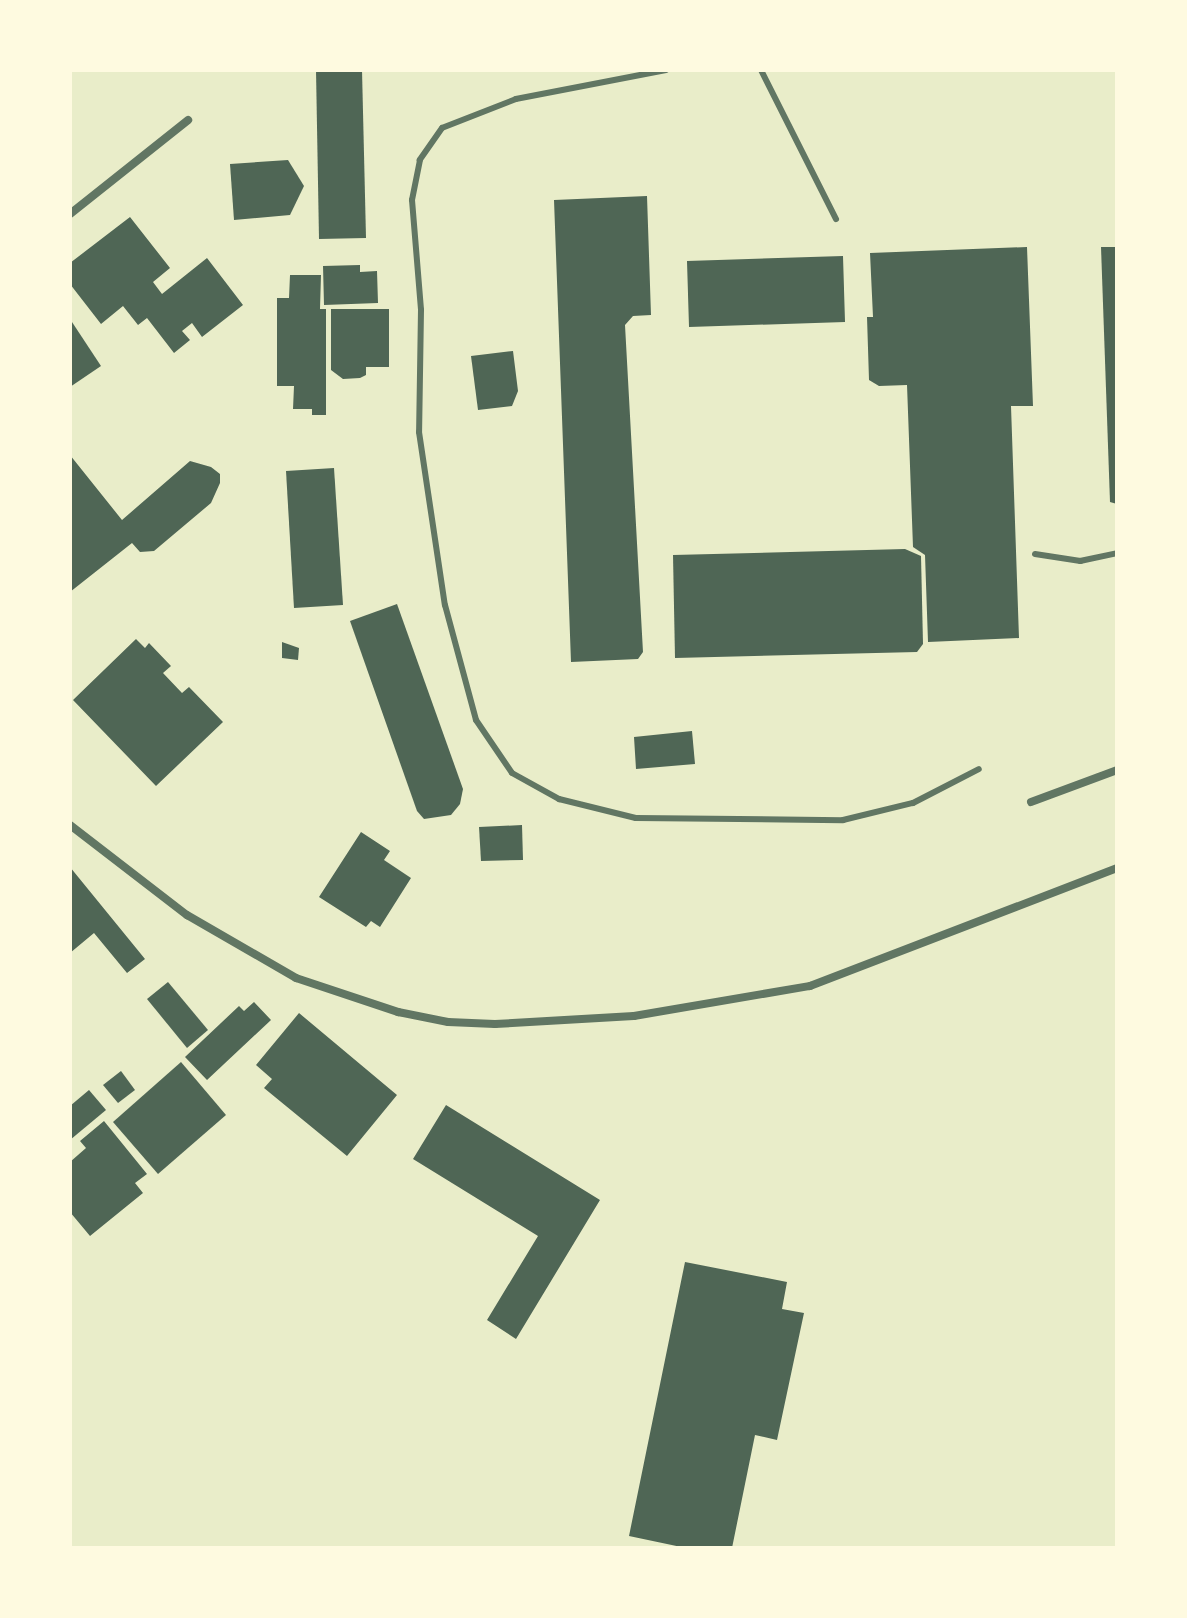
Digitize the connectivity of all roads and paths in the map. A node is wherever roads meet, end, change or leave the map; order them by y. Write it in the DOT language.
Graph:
graph roads {
  1 [pos="666,70"];
  2 [pos="761,70"];
  3 [pos="188,120"];
  4 [pos="70,214"];
  5 [pos="836,219"];
  6 [pos="1117,553"];
  7 [pos="1035,554"];
  8 [pos="979,769"];
  9 [pos="1117,770"];
  10 [pos="1031,802"];
  11 [pos="70,825"];
  12 [pos="1117,868"];
  1 -- 8 [label="lane"];
  2 -- 5 [label="lane"];
  3 -- 4 [label="street"];
  6 -- 7 [label="lane"];
  9 -- 10 [label="street"];
  11 -- 12 [label="street"];
}
